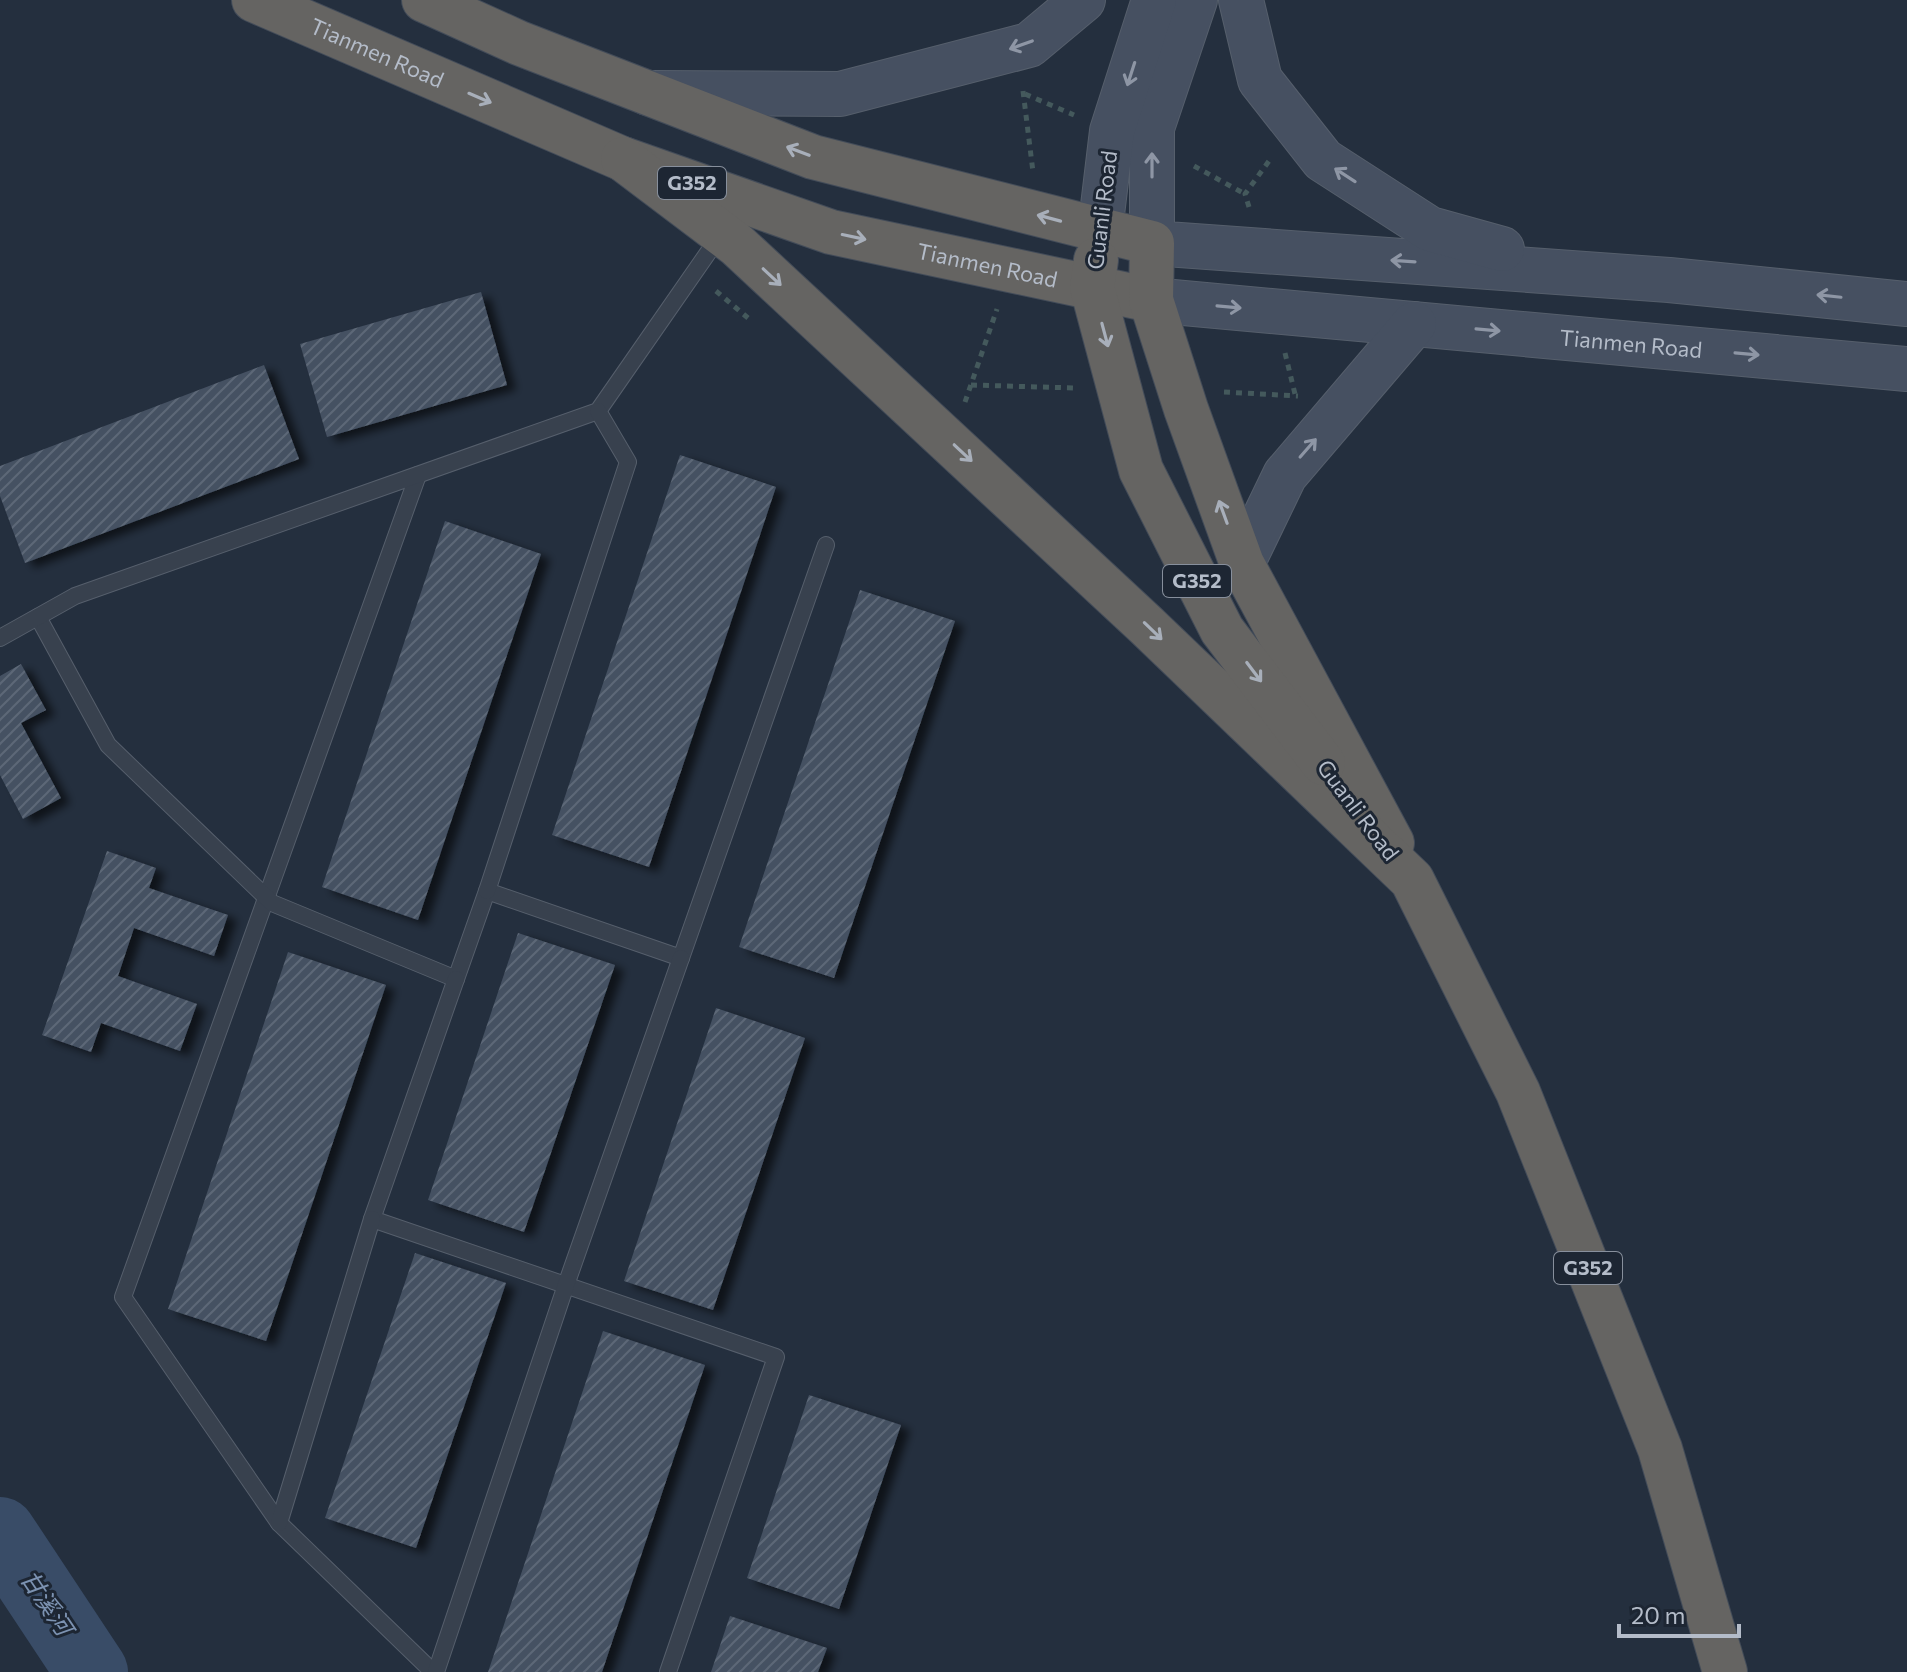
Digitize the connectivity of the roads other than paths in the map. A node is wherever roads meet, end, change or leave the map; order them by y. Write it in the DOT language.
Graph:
graph roads {
  1 [pos="254,0"];
  2 [pos="424,0"];
  3 [pos="1083,0"];
  4 [pos="1154,0"];
  5 [pos="1195,0"];
  6 [pos="1241,0"];
  7 [pos="647,93"];
  8 [pos="623,159"];
  9 [pos="1100,231"];
  10 [pos="721,233"];
  11 [pos="1152,243"];
  12 [pos="1597,275"];
  13 [pos="1092,287"];
  14 [pos="1151,300"];
  15 [pos="1907,304"];
  16 [pos="1414,324"];
  17 [pos="1907,369"];
  18 [pos="598,411"];
  19 [pos="418,475"];
  20 [pos="826,545"];
  21 [pos="1242,564"];
  22 [pos="38,617"];
  23 [pos="0,638"];
  24 [pos="1412,880"];
  25 [pos="487,891"];
  26 [pos="266,897"];
  27 [pos="681,958"];
  28 [pos="456,979"];
  29 [pos="372,1219"];
  30 [pos="566,1285"];
  31 [pos="279,1523"];
  32 [pos="434,1672"];
  33 [pos="668,1672"];
  34 [pos="1725,1672"];
  1 -- 8 [label="highway, Tianmen Road / G352, one-way"];
  2 -- 7 [label="highway"];
  3 -- 7 [label="main road, one-way"];
  4 -- 9 [label="main road, Guanli Road, one-way"];
  11 -- 5 [label="main road, Guanli Road, one-way"];
  12 -- 6 [label="main road, one-way"];
  9 -- 7 [label="highway, one-way"];
  8 -- 10 [label="highway"];
  8 -- 13 [label="highway, Tianmen Road / G352, one-way"];
  9 -- 11 [label="highway"];
  9 -- 13 [label="highway, Guanli Road / G352"];
  10 -- 18 [label="lane"];
  10 -- 24 [label="highway, one-way"];
  12 -- 11 [label="main road, one-way"];
  11 -- 14 [label="highway, Guanli Road / G352"];
  15 -- 12 [label="main road, one-way"];
  13 -- 14 [label="highway, Tianmen Road / G352"];
  13 -- 24 [label="highway, Guanli Road / G352, one-way"];
  14 -- 16 [label="main road, Tianmen Road, one-way"];
  21 -- 14 [label="highway, Guanli Road / G352, one-way"];
  16 -- 17 [label="main road, Tianmen Road, one-way"];
  21 -- 16 [label="main road, one-way"];
  18 -- 19 [label="lane"];
  18 -- 25 [label="lane"];
  19 -- 22 [label="lane"];
  19 -- 26 [label="lane"];
  20 -- 27 [label="lane"];
  21 -- 24 [label="highway, Guanli Road / G352"];
  22 -- 23 [label="lane"];
  22 -- 26 [label="lane"];
  24 -- 34 [label="highway, G352"];
  25 -- 27 [label="lane"];
  25 -- 28 [label="lane"];
  26 -- 28 [label="lane"];
  26 -- 31 [label="lane"];
  27 -- 30 [label="lane"];
  28 -- 29 [label="lane"];
  29 -- 30 [label="lane"];
  29 -- 31 [label="lane"];
  30 -- 32 [label="lane"];
  30 -- 33 [label="lane"];
  31 -- 32 [label="lane"];
}
